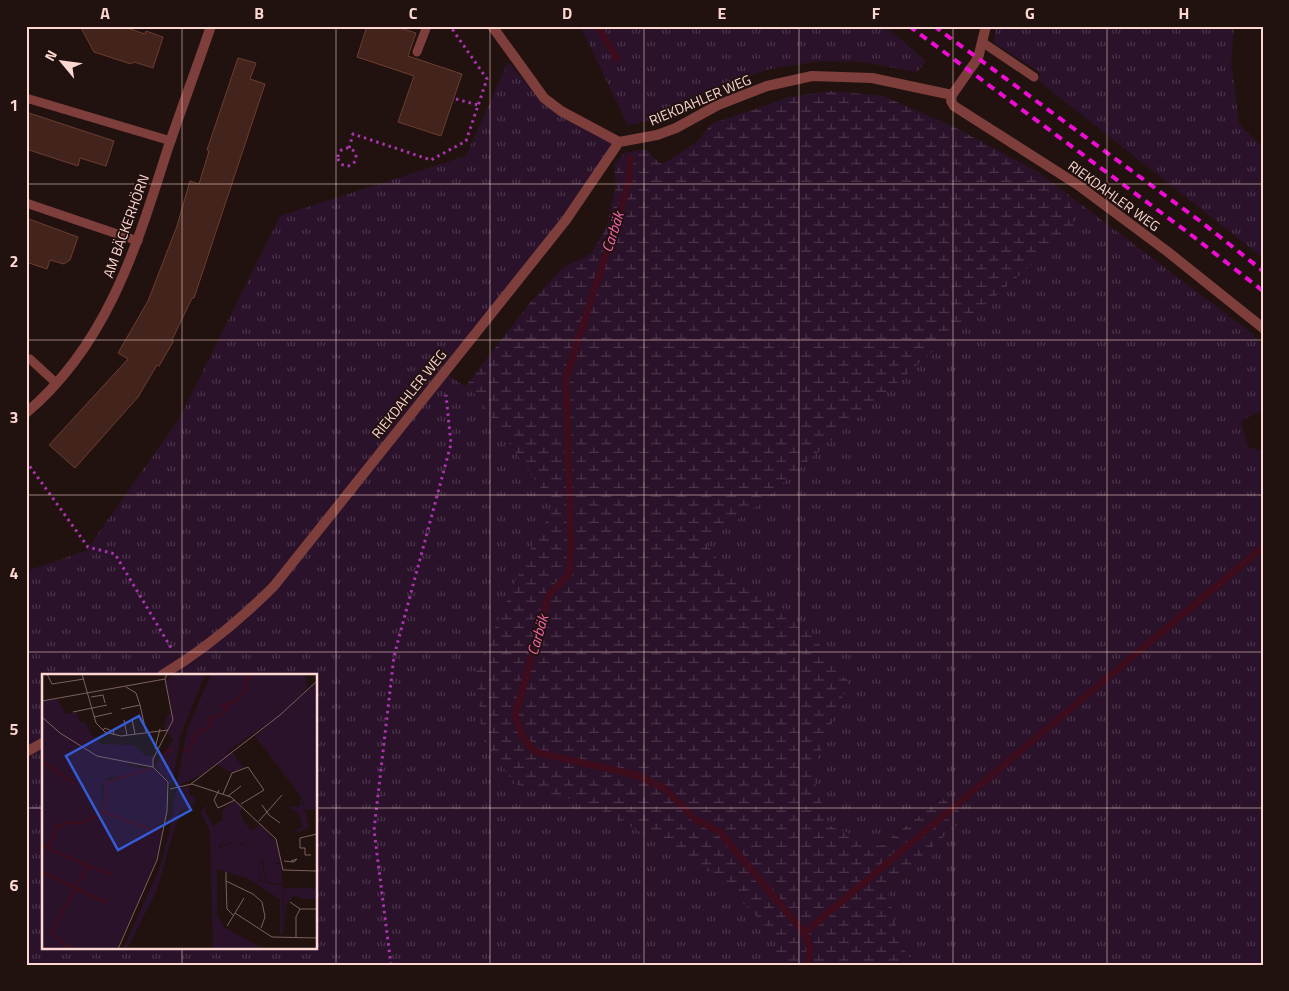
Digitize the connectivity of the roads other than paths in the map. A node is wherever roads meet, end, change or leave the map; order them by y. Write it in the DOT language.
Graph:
graph roads {
  1 [pos="211,26"];
  2 [pos="427,26"];
  3 [pos="492,26"];
  4 [pos="986,26"];
  5 [pos="982,42"];
  6 [pos="417,52"];
  7 [pos="1034,77"];
  8 [pos="952,95"];
  9 [pos="26,98"];
  10 [pos="171,141"];
  11 [pos="619,142"];
  12 [pos="26,203"];
  13 [pos="138,241"];
  14 [pos="1263,328"];
  15 [pos="26,360"];
  16 [pos="56,383"];
  17 [pos="26,413"];
  18 [pos="164,674"];
  19 [pos="42,743"];
  20 [pos="26,752"];
  1 -- 10 [label="street, AM BÄCKERHÖRN"];
  2 -- 6 [label="lane"];
  3 -- 11 [label="street"];
  4 -- 5 [label="street"];
  5 -- 7 [label="lane"];
  5 -- 8 [label="street"];
  8 -- 11 [label="street, RIEKDAHLER WEG"];
  8 -- 14 [label="street, RIEKDAHLER WEG"];
  9 -- 10 [label="lane"];
  10 -- 13 [label="street, AM BÄCKERHÖRN"];
  11 -- 18 [label="street, RIEKDAHLER WEG"];
  12 -- 13 [label="lane"];
  13 -- 16 [label="street, AM BÄCKERHÖRN"];
  15 -- 16 [label="lane"];
  16 -- 17 [label="street, AM BÄCKERHÖRN"];
  19 -- 20 [label="street"];
}
